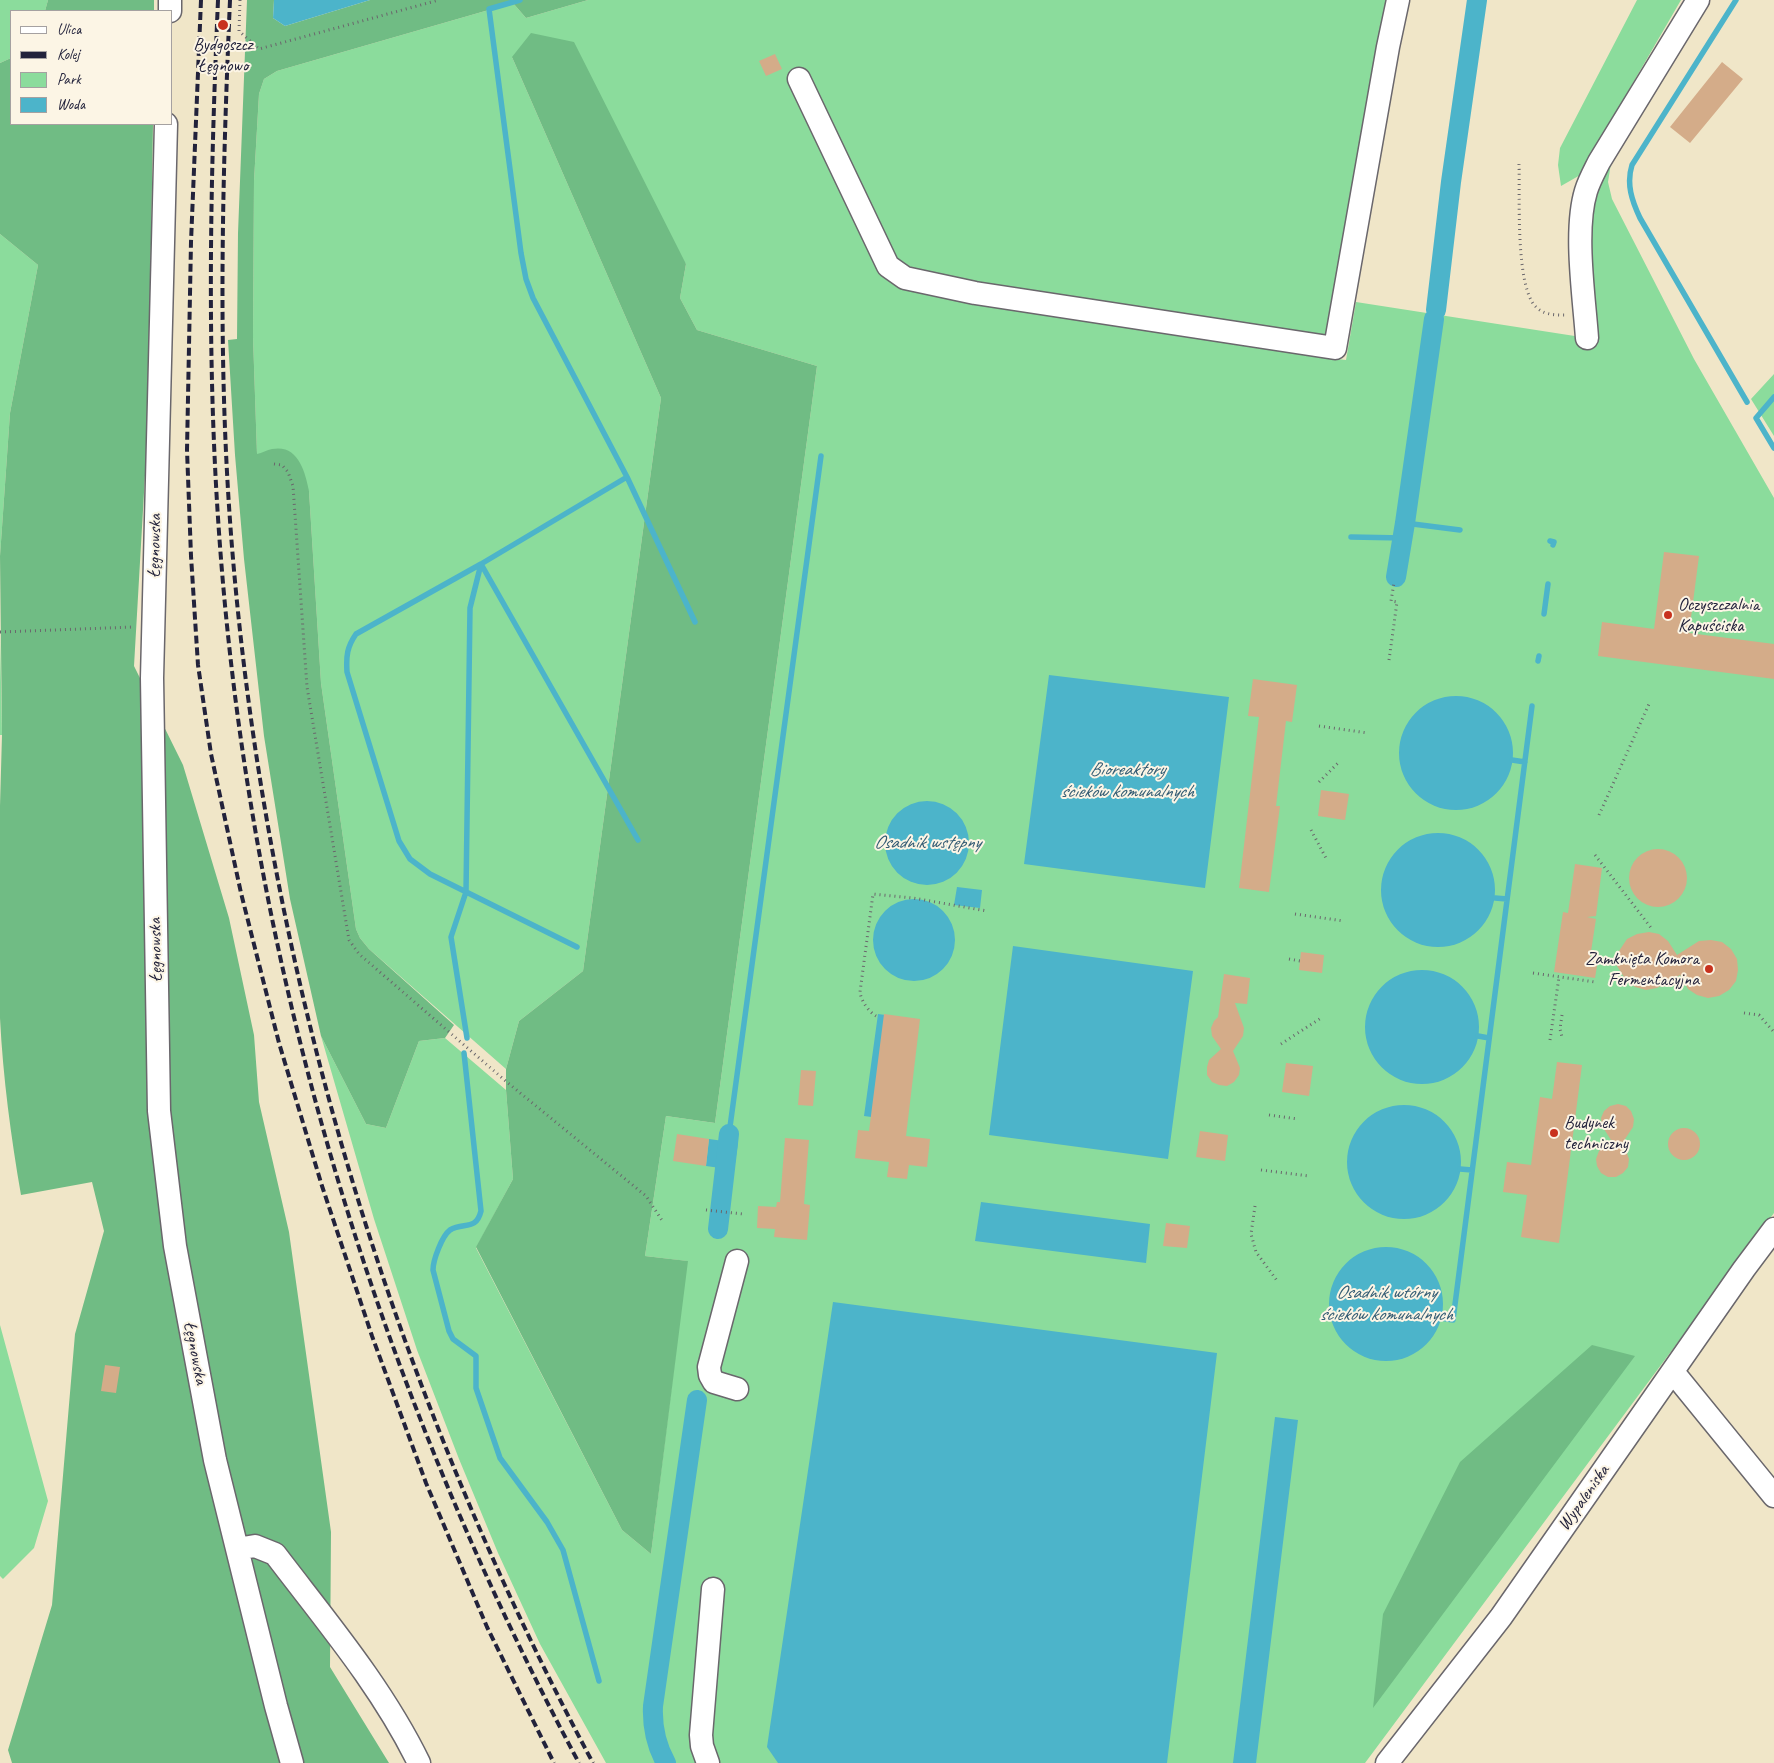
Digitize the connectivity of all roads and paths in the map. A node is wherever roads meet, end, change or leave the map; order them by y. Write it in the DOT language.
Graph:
graph roads {
  1 [pos="240,0"];
  2 [pos="439,0"];
  3 [pos="1398,0"];
  4 [pos="1698,0"];
  5 [pos="799,79"];
  6 [pos="166,125"];
  7 [pos="1519,164"];
  8 [pos="1586,327"];
  9 [pos="274,464"];
  10 [pos="1394,582"];
  11 [pos="153,626"];
  12 [pos="0,632"];
  13 [pos="1389,660"];
  14 [pos="1649,704"];
  15 [pos="1319,726"];
  16 [pos="1368,733"];
  17 [pos="1340,761"];
  18 [pos="1319,782"];
  19 [pos="1599,815"];
  20 [pos="1311,830"];
  21 [pos="1595,855"];
  22 [pos="1327,860"];
  23 [pos="987,911"];
  24 [pos="1295,914"];
  25 [pos="1344,920"];
  26 [pos="1652,929"];
  27 [pos="1289,959"];
  28 [pos="1300,961"];
  29 [pos="1533,973"];
  30 [pos="1559,977"];
  31 [pos="1595,982"];
  32 [pos="1744,1013"];
  33 [pos="876,1016"];
  34 [pos="1562,1016"];
  35 [pos="1321,1018"];
  36 [pos="1774,1032"];
  37 [pos="1562,1037"];
  38 [pos="1550,1040"];
  39 [pos="1281,1044"];
  40 [pos="1269,1115"];
  41 [pos="1298,1119"];
  42 [pos="1260,1170"];
  43 [pos="1309,1176"];
  44 [pos="1255,1206"];
  45 [pos="706,1210"];
  46 [pos="743,1214"];
  47 [pos="664,1222"];
  48 [pos="1774,1229"];
  49 [pos="737,1261"];
  50 [pos="1278,1282"];
  51 [pos="1673,1372"];
  52 [pos="737,1388"];
  53 [pos="1774,1496"];
  54 [pos="237,1549"];
  55 [pos="713,1589"];
  56 [pos="292,1763"];
  57 [pos="419,1763"];
  58 [pos="708,1763"];
  59 [pos="1387,1763"];
  1 -- 2 [label="path"];
  3 -- 5 [label="street"];
  4 -- 8 [label="street"];
  6 -- 11 [label="street, Łęgnowska"];
  7 -- 8 [label="path"];
  9 -- 47 [label="path"];
  10 -- 13 [label="path"];
  11 -- 12 [label="path"];
  11 -- 54 [label="street, Łęgnowska"];
  14 -- 19 [label="path"];
  15 -- 16 [label="path"];
  17 -- 18 [label="path"];
  20 -- 22 [label="path"];
  21 -- 26 [label="path"];
  23 -- 33 [label="path"];
  24 -- 25 [label="path"];
  27 -- 28 [label="path"];
  29 -- 30 [label="path"];
  30 -- 31 [label="path"];
  30 -- 38 [label="path"];
  32 -- 36 [label="path"];
  34 -- 37 [label="path"];
  35 -- 39 [label="path"];
  40 -- 41 [label="path"];
  42 -- 43 [label="path"];
  44 -- 50 [label="path"];
  45 -- 46 [label="path"];
  48 -- 51 [label="street, Wypaleniska"];
  49 -- 52 [label="street"];
  51 -- 53 [label="street"];
  51 -- 59 [label="street, Wypaleniska"];
  54 -- 56 [label="street, Łęgnowska"];
  54 -- 57 [label="street"];
  55 -- 58 [label="street"];
}
